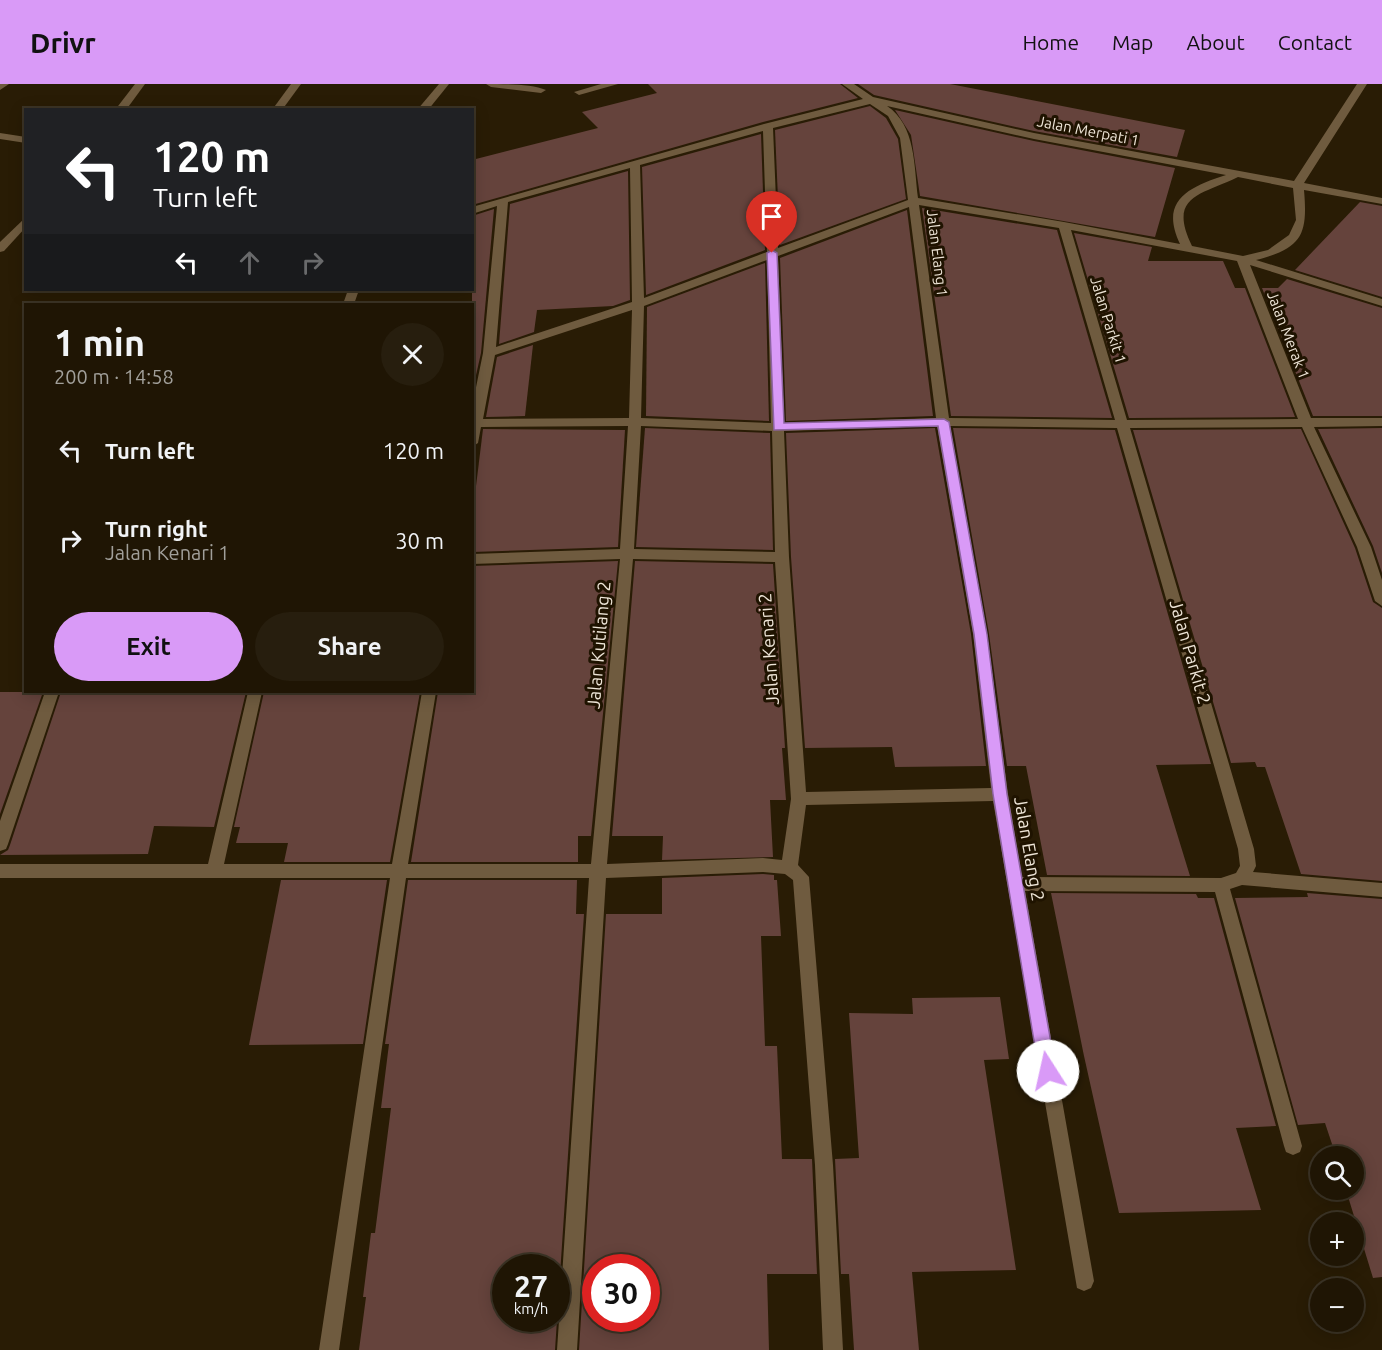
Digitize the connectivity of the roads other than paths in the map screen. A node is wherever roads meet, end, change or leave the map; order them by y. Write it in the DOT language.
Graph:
graph roads {
  1 [pos="4,84"];
  2 [pos="140,84"];
  3 [pos="296,84"];
  4 [pos="444,84"];
  5 [pos="491,84"];
  6 [pos="613,84"];
  7 [pos="847,84"];
  8 [pos="1362,84"];
  9 [pos="0,87"];
  10 [pos="542,90"];
  11 [pos="579,92"];
  12 [pos="873,100"];
  13 [pos="122,108"];
  14 [pos="278,108"];
  15 [pos="424,108"];
  16 [pos="768,126"];
  17 [pos="0,136"];
  18 [pos="24,140"];
  19 [pos="635,163"];
  20 [pos="1238,175"];
  21 [pos="1298,184"];
  22 [pos="503,200"];
  23 [pos="915,201"];
  24 [pos="1382,201"];
  25 [pos="474,210"];
  26 [pos="24,222"];
  27 [pos="1064,225"];
  28 [pos="1187,247"];
  29 [pos="0,249"];
  30 [pos="772,253"];
  31 [pos="1242,259"];
  32 [pos="1382,303"];
  33 [pos="638,304"];
  34 [pos="489,353"];
  35 [pos="635,422"];
  36 [pos="944,422"];
  37 [pos="1306,422"];
  38 [pos="1382,422"];
  39 [pos="474,423"];
  40 [pos="1124,424"];
  41 [pos="778,427"];
  42 [pos="627,554"];
  43 [pos="782,557"];
  44 [pos="474,559"];
  45 [pos="1382,601"];
  46 [pos="52,693"];
  47 [pos="255,693"];
  48 [pos="429,693"];
  49 [pos="1000,794"];
  50 [pos="799,799"];
  51 [pos="0,844"];
  52 [pos="789,868"];
  53 [pos="215,870"];
  54 [pos="0,871"];
  55 [pos="399,871"];
  56 [pos="598,871"];
  57 [pos="1242,878"];
  58 [pos="1015,884"];
  59 [pos="1221,885"];
  60 [pos="1382,890"];
  61 [pos="1293,1146"];
  62 [pos="1084,1281"];
  63 [pos="329,1350"];
  64 [pos="567,1350"];
  65 [pos="833,1350"];
  1 -- 9 [label="street"];
  2 -- 13 [label="street"];
  3 -- 14 [label="street"];
  4 -- 15 [label="street"];
  5 -- 10 [label="street"];
  6 -- 11 [label="street"];
  7 -- 12 [label="street"];
  8 -- 21 [label="street"];
  12 -- 16 [label="street"];
  12 -- 20 [label="street, Jalan Merpati 1"];
  12 -- 23 [label="street, Jalan Elang 1"];
  16 -- 19 [label="street"];
  16 -- 30 [label="street, Jalan Kenari 2"];
  17 -- 18 [label="street"];
  19 -- 22 [label="street"];
  19 -- 33 [label="street, Jalan Kutilang 2"];
  20 -- 21 [label="street, Jalan Merpati 1"];
  20 -- 28 [label="street"];
  21 -- 24 [label="street, Jalan Merpati 1"];
  21 -- 31 [label="street"];
  22 -- 25 [label="street"];
  22 -- 34 [label="street"];
  23 -- 27 [label="street"];
  23 -- 30 [label="street"];
  23 -- 36 [label="street, Jalan Elang 1"];
  26 -- 29 [label="street"];
  27 -- 28 [label="street"];
  27 -- 40 [label="street, Jalan Parkit 1"];
  28 -- 31 [label="street"];
  30 -- 33 [label="street"];
  30 -- 41 [label="street, Jalan Kenari 2"];
  31 -- 32 [label="street"];
  31 -- 37 [label="street, Jalan Merak 1"];
  33 -- 34 [label="street"];
  33 -- 35 [label="street, Jalan Kutilang 2"];
  34 -- 39 [label="street"];
  35 -- 39 [label="street"];
  35 -- 41 [label="street"];
  35 -- 42 [label="street, Jalan Kutilang 2"];
  36 -- 40 [label="street"];
  36 -- 41 [label="street"];
  36 -- 49 [label="street, Jalan Elang 2"];
  37 -- 38 [label="street"];
  37 -- 40 [label="street"];
  37 -- 45 [label="street, Jalan Merak 1"];
  40 -- 57 [label="street, Jalan Parkit 2"];
  41 -- 43 [label="street, Jalan Kenari 2"];
  42 -- 43 [label="street"];
  42 -- 44 [label="street"];
  42 -- 56 [label="street, Jalan Kutilang 2"];
  43 -- 50 [label="street, Jalan Kenari 2"];
  46 -- 51 [label="street"];
  47 -- 53 [label="street"];
  48 -- 55 [label="street"];
  49 -- 50 [label="street"];
  49 -- 58 [label="street, Jalan Elang 2"];
  50 -- 52 [label="street, Jalan Kenari 2"];
  52 -- 56 [label="street"];
  52 -- 65 [label="street"];
  53 -- 54 [label="street"];
  53 -- 55 [label="street"];
  55 -- 56 [label="street"];
  55 -- 63 [label="street"];
  56 -- 64 [label="street, Jalan Kutilang 2"];
  57 -- 59 [label="street"];
  57 -- 60 [label="street"];
  58 -- 59 [label="street"];
  58 -- 62 [label="street, Jalan Elang 2"];
  59 -- 61 [label="street"];
}
